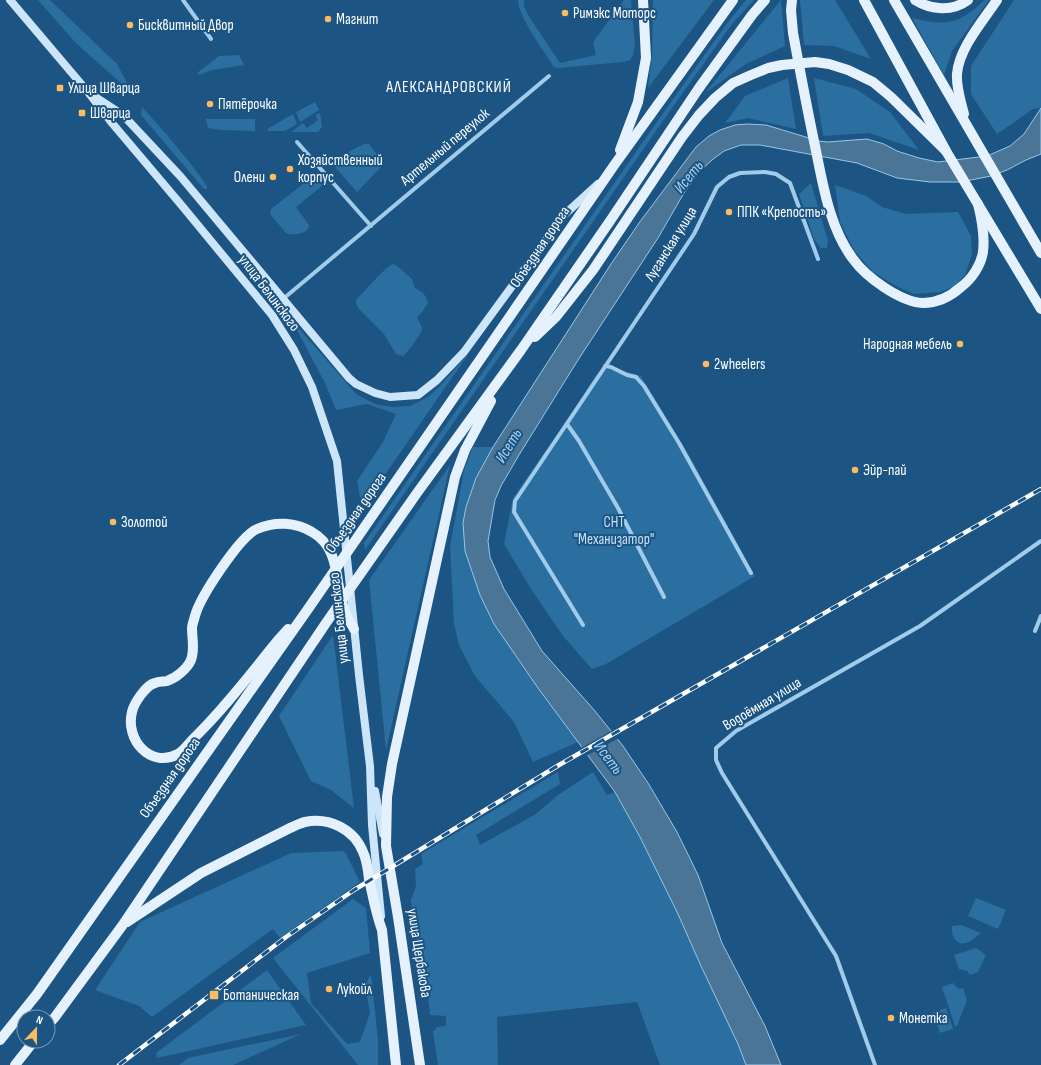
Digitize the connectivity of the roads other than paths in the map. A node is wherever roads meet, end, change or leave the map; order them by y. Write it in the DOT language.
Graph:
graph roads {
  1 [pos="10,0"];
  2 [pos="183,0"];
  3 [pos="643,0"];
  4 [pos="733,0"];
  5 [pos="765,0"];
  6 [pos="792,0"];
  7 [pos="864,0"];
  8 [pos="894,0"];
  9 [pos="915,0"];
  10 [pos="968,0"];
  11 [pos="997,0"];
  12 [pos="211,38"];
  13 [pos="549,76"];
  14 [pos="88,92"];
  15 [pos="966,124"];
  16 [pos="298,142"];
  17 [pos="946,151"];
  18 [pos="615,164"];
  19 [pos="606,176"];
  20 [pos="978,204"];
  21 [pos="370,226"];
  22 [pos="1041,253"];
  23 [pos="818,259"];
  24 [pos="283,299"];
  25 [pos="1041,308"];
  26 [pos="521,350"];
  27 [pos="605,366"];
  28 [pos="503,376"];
  29 [pos="567,424"];
  30 [pos="1041,541"];
  31 [pos="751,573"];
  32 [pos="664,597"];
  33 [pos="308,609"];
  34 [pos="1041,616"];
  35 [pos="583,625"];
  36 [pos="354,629"];
  37 [pos="1035,631"];
  38 [pos="370,764"];
  39 [pos="386,846"];
  40 [pos="122,926"];
  41 [pos="382,930"];
  42 [pos="56,1016"];
  43 [pos="0,1040"];
  44 [pos="28,1049"];
  45 [pos="15,1065"];
  46 [pos="396,1065"];
  47 [pos="420,1065"];
  48 [pos="874,1065"];
  1 -- 14 [label="main road, улица Белинского"];
  2 -- 12 [label="street"];
  3 -- 18 [label="main road"];
  4 -- 18 [label="main road, Объездная дорога"];
  5 -- 26 [label="main road"];
  6 -- 20 [label="main road"];
  7 -- 17 [label="main road"];
  8 -- 15 [label="main road"];
  9 -- 10 [label="main road"];
  11 -- 15 [label="main road"];
  13 -- 21 [label="street, Артельный переулок"];
  14 -- 24 [label="main road"];
  14 -- 36 [label="main road, улица Белинского"];
  15 -- 22 [label="main road"];
  16 -- 21 [label="street"];
  17 -- 20 [label="main road"];
  17 -- 26 [label="main road"];
  18 -- 19 [label="main road, Объездная дорога"];
  19 -- 24 [label="main road"];
  19 -- 33 [label="main road, Объездная дорога"];
  20 -- 25 [label="main road"];
  21 -- 24 [label="street, Артельный переулок"];
  23 -- 27 [label="street, Луганская улица"];
  26 -- 28 [label="main road"];
  27 -- 29 [label="street, Луганская улица"];
  27 -- 31 [label="street"];
  28 -- 39 [label="main road, улица Щербакова"];
  28 -- 40 [label="main road"];
  29 -- 32 [label="street"];
  29 -- 35 [label="street, Луганская улица"];
  30 -- 48 [label="street, Водоёмная улица"];
  33 -- 36 [label="main road"];
  33 -- 43 [label="main road, Объездная дорога"];
  34 -- 37 [label="street"];
  36 -- 38 [label="main road, улица Белинского"];
  38 -- 39 [label="main road, улица Белинского"];
  38 -- 41 [label="main road, улица Белинского"];
  39 -- 47 [label="main road, улица Щербакова"];
  40 -- 41 [label="main road"];
  40 -- 42 [label="main road"];
  41 -- 46 [label="main road"];
  44 -- 45 [label="main road"];
}
